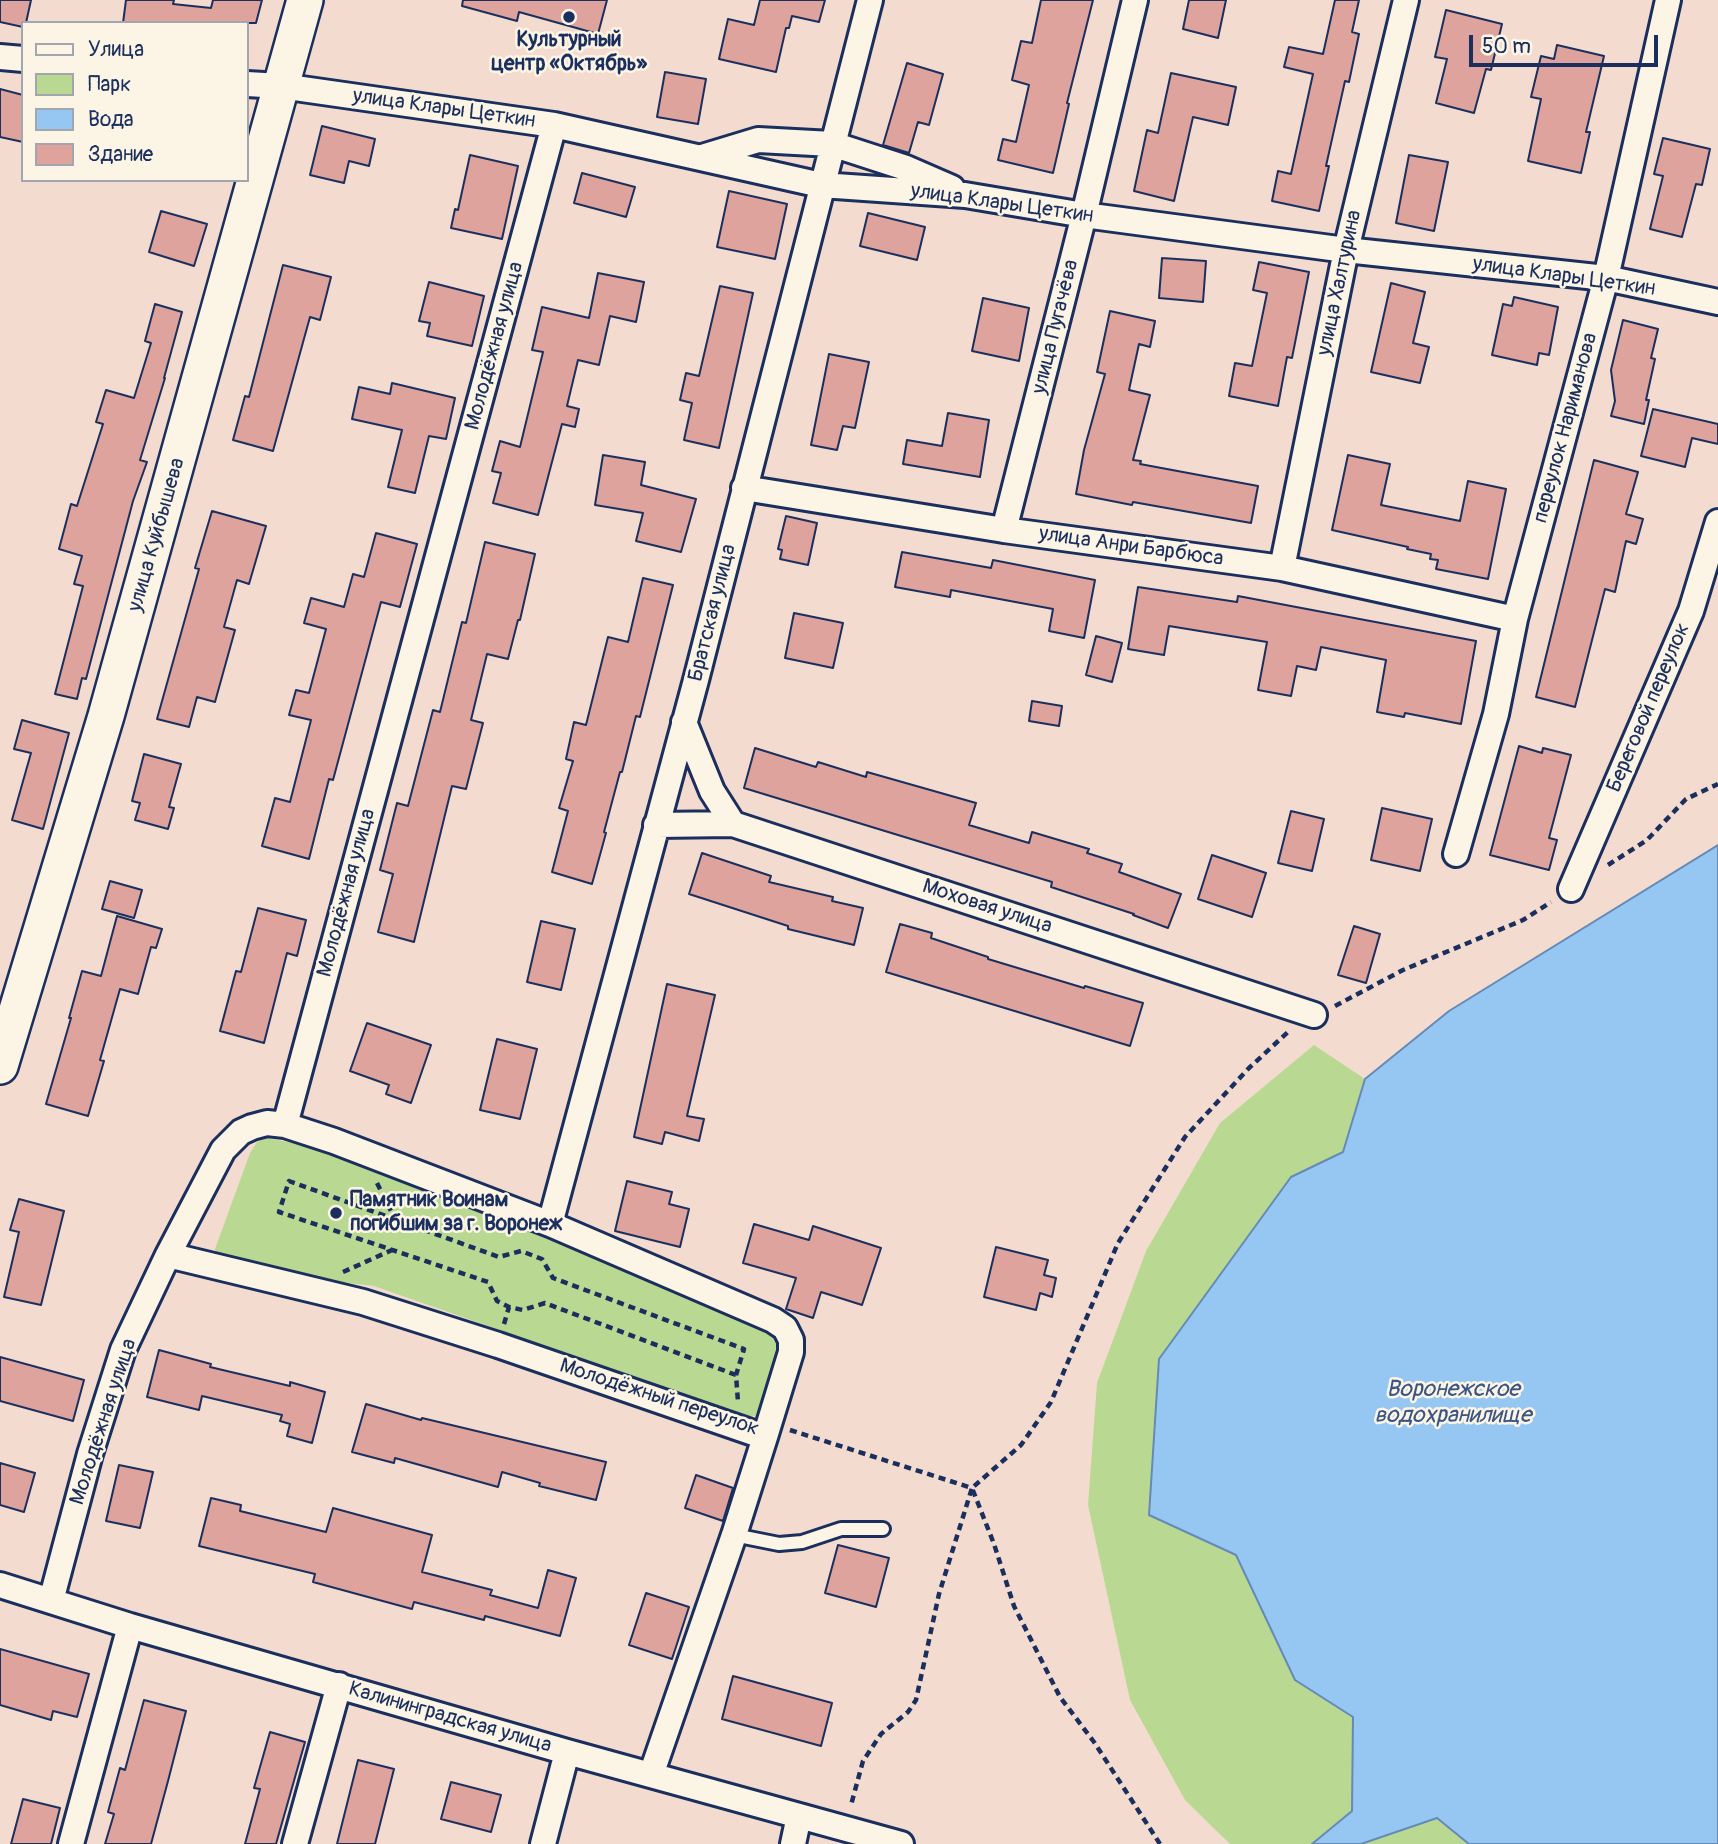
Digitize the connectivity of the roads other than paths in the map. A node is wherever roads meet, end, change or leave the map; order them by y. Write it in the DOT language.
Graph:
graph roads {
  1 [pos="304,0"];
  2 [pos="870,0"];
  3 [pos="1135,0"];
  4 [pos="1406,0"];
  5 [pos="1668,0"];
  6 [pos="0,57"];
  7 [pos="21,59"];
  8 [pos="248,84"];
  9 [pos="281,86"];
  10 [pos="554,125"];
  11 [pos="832,144"];
  12 [pos="700,158"];
  13 [pos="821,184"];
  14 [pos="965,195"];
  15 [pos="1084,215"];
  16 [pos="1346,250"];
  17 [pos="1606,278"];
  18 [pos="1718,303"];
  19 [pos="744,488"];
  20 [pos="1718,522"];
  21 [pos="1004,530"];
  22 [pos="1282,568"];
  23 [pos="1515,619"];
  24 [pos="684,722"];
  25 [pos="733,824"];
  26 [pos="656,825"];
  27 [pos="1456,854"];
  28 [pos="1571,890"];
  29 [pos="1314,1015"];
  30 [pos="0,1066"];
  31 [pos="285,1125"];
  32 [pos="550,1224"];
  33 [pos="168,1255"];
  34 [pos="767,1430"];
  35 [pos="883,1529"];
  36 [pos="734,1535"];
  37 [pos="0,1585"];
  38 [pos="51,1601"];
  39 [pos="130,1626"];
  40 [pos="339,1685"];
  41 [pos="567,1752"];
  42 [pos="651,1775"];
  43 [pos="799,1816"];
  44 [pos="71,1844"];
  45 [pos="295,1844"];
  46 [pos="543,1844"];
  47 [pos="793,1844"];
  48 [pos="901,1844"];
  1 -- 9 [label="main road, улица Куйбышева"];
  2 -- 11 [label="street, Братская улица"];
  3 -- 15 [label="street, улица Пугачёва"];
  4 -- 16 [label="street, улица Халтурина"];
  5 -- 17 [label="street, переулок Нариманова"];
  6 -- 7 [label="street"];
  8 -- 9 [label="street, улица Клары Цеткин"];
  9 -- 10 [label="street, улица Клары Цеткин"];
  9 -- 30 [label="main road, улица Куйбышева"];
  10 -- 12 [label="street, улица Клары Цеткин"];
  10 -- 31 [label="street, Молодёжная улица"];
  11 -- 12 [label="street"];
  11 -- 13 [label="street, Братская улица"];
  11 -- 14 [label="street"];
  12 -- 13 [label="street, улица Клары Цеткин"];
  13 -- 14 [label="street, улица Клары Цеткин"];
  13 -- 19 [label="street, Братская улица"];
  14 -- 15 [label="street, улица Клары Цеткин"];
  15 -- 16 [label="street, улица Клары Цеткин"];
  15 -- 21 [label="street, улица Пугачёва"];
  16 -- 17 [label="street, улица Клары Цеткин"];
  16 -- 22 [label="street, улица Халтурина"];
  17 -- 18 [label="street, улица Клары Цеткин"];
  17 -- 23 [label="street, переулок Нариманова"];
  19 -- 21 [label="street, улица Анри Барбюса"];
  19 -- 24 [label="street, Братская улица"];
  20 -- 28 [label="street, Береговой переулок"];
  21 -- 22 [label="street, улица Анри Барбюса"];
  22 -- 23 [label="street, улица Анри Барбюса"];
  23 -- 27 [label="street, переулок Нариманова"];
  24 -- 25 [label="street"];
  24 -- 26 [label="street, Братская улица"];
  25 -- 26 [label="street, Моховая улица"];
  25 -- 29 [label="street, Моховая улица"];
  26 -- 32 [label="street, Братская улица"];
  31 -- 32 [label="street, Молодёжный переулок"];
  31 -- 33 [label="street, Молодёжная улица"];
  32 -- 34 [label="street, Молодёжный переулок"];
  33 -- 34 [label="street, Молодёжный переулок"];
  33 -- 38 [label="street, Молодёжная улица"];
  34 -- 36 [label="street"];
  35 -- 36 [label="lane"];
  36 -- 42 [label="street"];
  37 -- 38 [label="street, Калининградская улица"];
  38 -- 39 [label="street, Калининградская улица"];
  39 -- 40 [label="street, Калининградская улица"];
  39 -- 44 [label="street"];
  40 -- 41 [label="street, Калининградская улица"];
  40 -- 45 [label="street"];
  41 -- 42 [label="street, Калининградская улица"];
  41 -- 46 [label="street"];
  42 -- 43 [label="street, Калининградская улица"];
  43 -- 47 [label="street"];
  43 -- 48 [label="street, Калининградская улица"];
}
